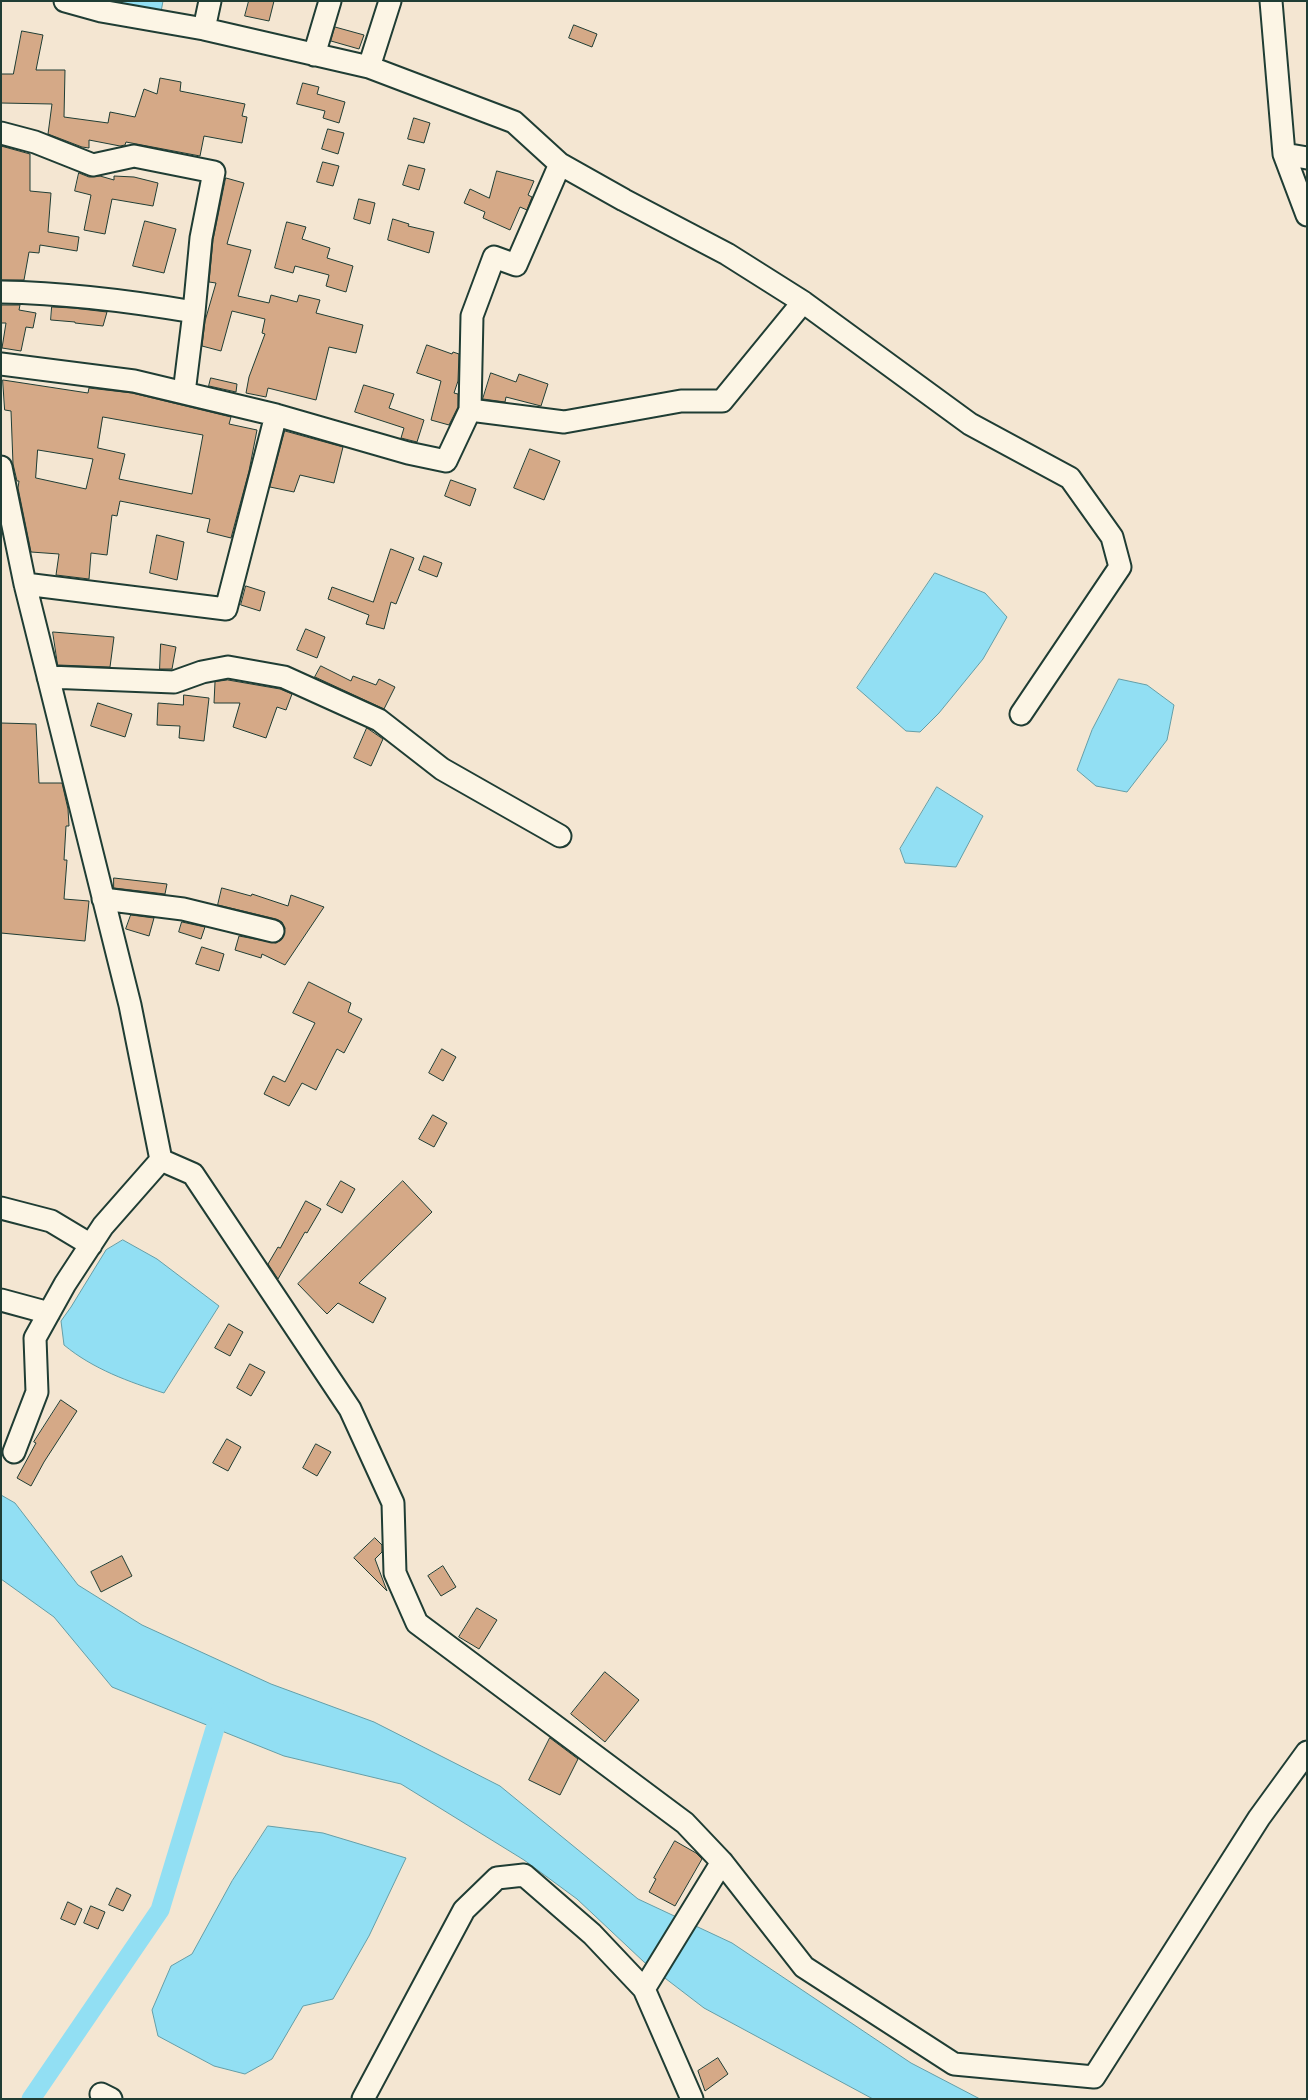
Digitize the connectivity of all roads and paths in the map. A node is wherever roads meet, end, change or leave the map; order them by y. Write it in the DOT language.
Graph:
graph roads {
  1 [pos="65,1"];
  2 [pos="210,1"];
  3 [pos="330,1"];
  4 [pos="390,1"];
  5 [pos="1271,1"];
  6 [pos="204,29"];
  7 [pos="314,55"];
  8 [pos="369,67"];
  9 [pos="1,133"];
  10 [pos="1284,154"];
  11 [pos="1307,158"];
  12 [pos="560,164"];
  13 [pos="1307,216"];
  14 [pos="1,292"];
  15 [pos="803,302"];
  16 [pos="194,312"];
  17 [pos="1,364"];
  18 [pos="184,393"];
  19 [pos="470,410"];
  20 [pos="276,415"];
  21 [pos="1,467"];
  22 [pos="8,533"];
  23 [pos="25,584"];
  24 [pos="48,677"];
  25 [pos="1021,714"];
  26 [pos="560,836"];
  27 [pos="103,899"];
  28 [pos="273,931"];
  29 [pos="161,1160"];
  30 [pos="1,1208"];
  31 [pos="91,1245"];
  32 [pos="1,1300"];
  33 [pos="49,1313"];
  34 [pos="14,1452"];
  35 [pos="1307,1752"];
  36 [pos="722,1862"];
  37 [pos="649,1980"];
  38 [pos="363,2099"];
  39 [pos="692,2099"];
  1 -- 6 [label="street"];
  2 -- 6 [label="street"];
  3 -- 7 [label="street"];
  4 -- 8 [label="street"];
  5 -- 10 [label="street"];
  6 -- 7 [label="street"];
  7 -- 8 [label="street"];
  8 -- 12 [label="street"];
  9 -- 16 [label="street"];
  10 -- 11 [label="street"];
  10 -- 13 [label="street"];
  12 -- 15 [label="street"];
  12 -- 19 [label="street"];
  14 -- 16 [label="street"];
  15 -- 19 [label="street"];
  15 -- 25 [label="street"];
  16 -- 18 [label="street"];
  17 -- 18 [label="street"];
  18 -- 20 [label="street"];
  19 -- 20 [label="street"];
  20 -- 23 [label="street"];
  21 -- 22 [label="street"];
  22 -- 23 [label="street"];
  23 -- 24 [label="street"];
  24 -- 26 [label="street"];
  24 -- 27 [label="street"];
  27 -- 28 [label="street"];
  27 -- 29 [label="street"];
  29 -- 31 [label="street"];
  29 -- 36 [label="street"];
  30 -- 31 [label="street"];
  31 -- 33 [label="street"];
  32 -- 33 [label="street"];
  33 -- 34 [label="street"];
  35 -- 36 [label="street"];
  36 -- 37 [label="street"];
  37 -- 38 [label="street"];
  37 -- 39 [label="street"];
}
